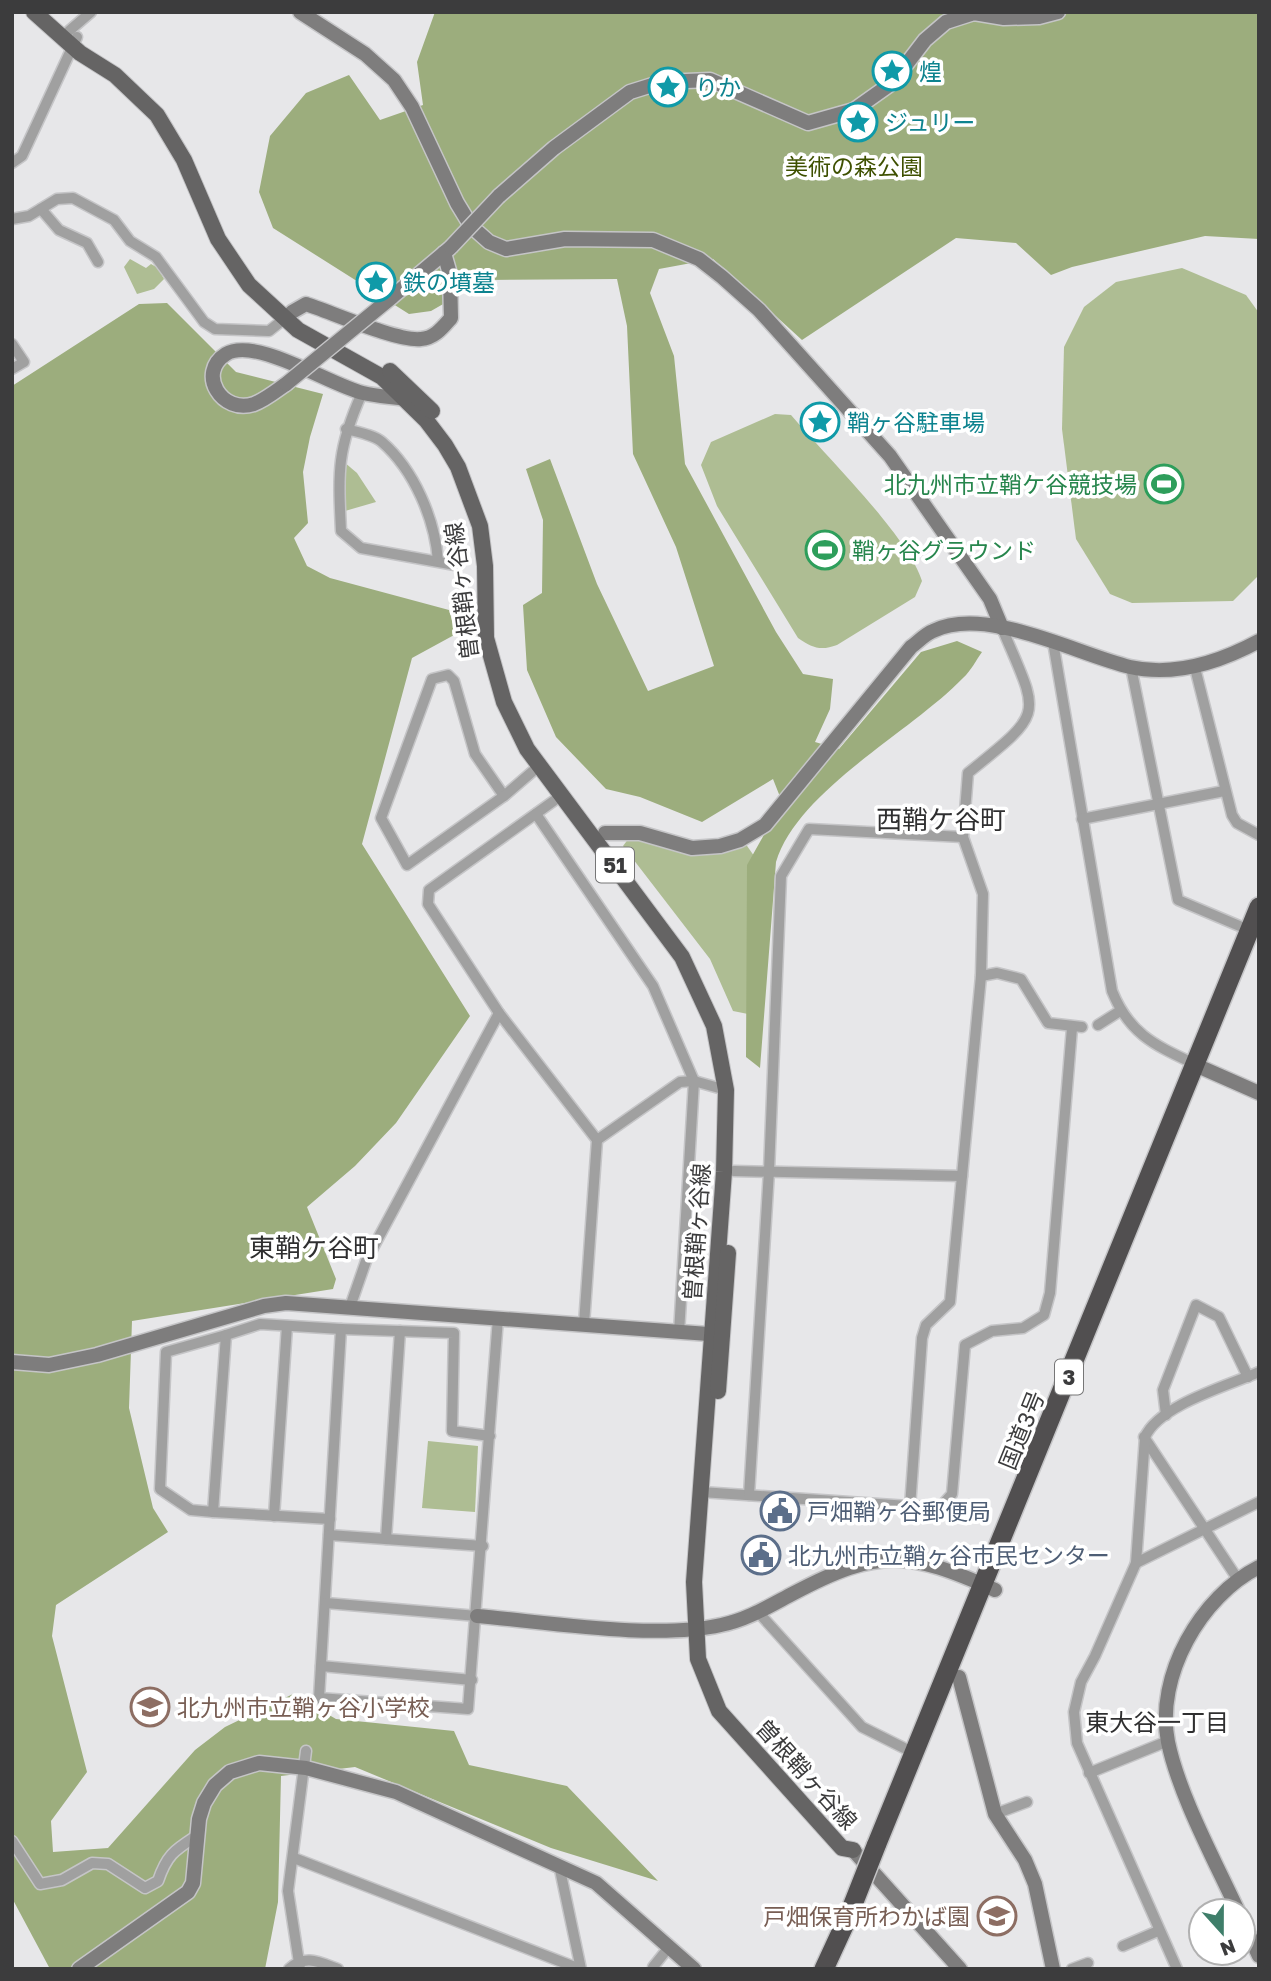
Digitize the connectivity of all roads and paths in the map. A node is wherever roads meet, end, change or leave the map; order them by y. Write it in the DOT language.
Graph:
graph roads {
  1 [pos="34,12"];
  2 [pos="47,12"];
  3 [pos="91,12"];
  4 [pos="300,12"];
  5 [pos="1058,12"];
  6 [pos="73,38"];
  7 [pos="12,163"];
  8 [pos="41,209"];
  9 [pos="12,219"];
  10 [pos="447,250"];
  11 [pos="98,262"];
  12 [pos="288,316"];
  13 [pos="12,344"];
  14 [pos="12,369"];
  15 [pos="362,393"];
  16 [pos="405,399"];
  17 [pos="346,429"];
  18 [pos="438,561"];
  19 [pos="455,565"];
  20 [pos="1002,628"];
  21 [pos="1259,641"];
  22 [pos="1053,642"];
  23 [pos="1131,667"];
  24 [pos="1195,667"];
  25 [pos="540,765"];
  26 [pos="1224,791"];
  27 [pos="562,795"];
  28 [pos="504,796"];
  29 [pos="1157,803"];
  30 [pos="536,814"];
  31 [pos="1082,819"];
  32 [pos="605,833"];
  33 [pos="1259,835"];
  34 [pos="962,838"];
  35 [pos="1259,907"];
  36 [pos="1254,936"];
  37 [pos="981,976"];
  38 [pos="1120,1011"];
  39 [pos="499,1013"];
  40 [pos="1098,1026"];
  41 [pos="1201,1067"];
  42 [pos="694,1081"];
  43 [pos="726,1090"];
  44 [pos="1259,1093"];
  45 [pos="597,1140"];
  46 [pos="734,1171"];
  47 [pos="769,1171"];
  48 [pos="962,1176"];
  49 [pos="350,1307"];
  50 [pos="498,1318"];
  51 [pos="584,1324"];
  52 [pos="287,1326"];
  53 [pos="341,1329"];
  54 [pos="400,1331"];
  55 [pos="678,1334"];
  56 [pos="226,1335"];
  57 [pos="717,1335"];
  58 [pos="12,1362"];
  59 [pos="1259,1372"];
  60 [pos="1248,1377"];
  61 [pos="1166,1415"];
  62 [pos="490,1436"];
  63 [pos="1143,1436"];
  64 [pos="705,1492"];
  65 [pos="749,1495"];
  66 [pos="1259,1502"];
  67 [pos="910,1507"];
  68 [pos="213,1513"];
  69 [pos="274,1516"];
  70 [pos="330,1519"];
  71 [pos="1205,1531"];
  72 [pos="330,1535"];
  73 [pos="386,1539"];
  74 [pos="483,1546"];
  75 [pos="1136,1563"];
  76 [pos="1259,1567"];
  77 [pos="1237,1578"];
  78 [pos="989,1587"];
  79 [pos="326,1603"];
  80 [pos="758,1612"];
  81 [pos="477,1616"];
  82 [pos="699,1627"];
  83 [pos="321,1666"];
  84 [pos="959,1677"];
  85 [pos="472,1680"];
  86 [pos="1168,1741"];
  87 [pos="306,1751"];
  88 [pos="914,1753"];
  89 [pos="306,1768"];
  90 [pos="1089,1773"];
  91 [pos="1027,1802"];
  92 [pos="995,1814"];
  93 [pos="198,1835"];
  94 [pos="12,1841"];
  95 [pos="853,1850"];
  96 [pos="881,1852"];
  97 [pos="294,1858"];
  98 [pos="559,1865"];
  99 [pos="1231,1897"];
  100 [pos="853,1921"];
  101 [pos="1158,1931"];
  102 [pos="669,1947"];
  103 [pos="1123,1947"];
  104 [pos="1088,1963"];
  105 [pos="299,1965"];
  106 [pos="653,1967"];
  107 [pos="79,1969"];
  108 [pos="289,1969"];
  109 [pos="338,1969"];
  110 [pos="581,1969"];
  111 [pos="694,1969"];
  112 [pos="824,1969"];
  113 [pos="835,1969"];
  114 [pos="960,1969"];
  115 [pos="1053,1969"];
  116 [pos="1072,1969"];
  117 [pos="1177,1969"];
  1 -- 6 [label="main road, 曽根鞘ヶ谷線 / 51"];
  2 -- 6 [label="main road, 曽根鞘ヶ谷線 / 51"];
  3 -- 6 [label="street"];
  4 -- 20 [label="street"];
  5 -- 10 [label="street, bridge"];
  6 -- 7 [label="street"];
  6 -- 12 [label="main road, 曽根鞘ヶ谷線 / 51"];
  8 -- 9 [label="street"];
  8 -- 11 [label="street"];
  8 -- 12 [label="street"];
  10 -- 12 [label="street"];
  10 -- 15 [label="street, bridge"];
  12 -- 16 [label="main road, 曽根鞘ヶ谷線 / 51"];
  12 -- 32 [label="main road, 曽根鞘ヶ谷線 / 51"];
  13 -- 14 [label="street"];
  15 -- 16 [label="street"];
  15 -- 17 [label="street"];
  16 -- 25 [label="main road, 曽根鞘ヶ谷線 / 51"];
  17 -- 18 [label="street"];
  17 -- 18 [label="street"];
  18 -- 19 [label="street"];
  20 -- 22 [label="street"];
  20 -- 32 [label="street"];
  20 -- 34 [label="street"];
  21 -- 24 [label="street"];
  22 -- 23 [label="street"];
  22 -- 31 [label="street"];
  23 -- 24 [label="street"];
  23 -- 29 [label="street"];
  24 -- 26 [label="street"];
  25 -- 27 [label="main road, 曽根鞘ヶ谷線 / 51"];
  25 -- 28 [label="street"];
  26 -- 29 [label="street"];
  26 -- 33 [label="street"];
  27 -- 30 [label="street"];
  27 -- 43 [label="main road, 曽根鞘ヶ谷線 / 51"];
  28 -- 28 [label="street"];
  29 -- 31 [label="street"];
  29 -- 36 [label="street"];
  30 -- 39 [label="street"];
  30 -- 42 [label="street"];
  31 -- 38 [label="street"];
  32 -- 46 [label="main road, 曽根鞘ヶ谷線 / 51"];
  34 -- 37 [label="street"];
  34 -- 47 [label="street"];
  35 -- 36 [label="highway, 国道3号 / 3"];
  36 -- 41 [label="highway, 国道3号 / 3"];
  37 -- 48 [label="street"];
  37 -- 67 [label="street"];
  38 -- 40 [label="street"];
  38 -- 41 [label="street"];
  39 -- 45 [label="street"];
  39 -- 49 [label="street"];
  41 -- 44 [label="street"];
  41 -- 78 [label="highway, 国道3号 / 3"];
  42 -- 43 [label="street"];
  42 -- 45 [label="street"];
  42 -- 55 [label="street"];
  43 -- 57 [label="main road, 曽根鞘ヶ谷線 / 51"];
  45 -- 51 [label="street"];
  46 -- 47 [label="street"];
  46 -- 57 [label="main road, 曽根鞘ヶ谷線 / 51"];
  47 -- 48 [label="street"];
  47 -- 65 [label="street"];
  48 -- 67 [label="street"];
  49 -- 50 [label="street"];
  49 -- 58 [label="street"];
  50 -- 51 [label="street"];
  50 -- 62 [label="street"];
  51 -- 55 [label="street"];
  52 -- 53 [label="street"];
  52 -- 56 [label="street"];
  52 -- 69 [label="street"];
  53 -- 54 [label="street"];
  53 -- 70 [label="street"];
  54 -- 62 [label="street"];
  54 -- 73 [label="street"];
  55 -- 57 [label="street"];
  56 -- 68 [label="street"];
  56 -- 68 [label="street"];
  57 -- 64 [label="main road, 曽根鞘ヶ谷線 / 51"];
  59 -- 60 [label="street"];
  60 -- 61 [label="street"];
  60 -- 61 [label="street"];
  61 -- 63 [label="street"];
  62 -- 74 [label="street"];
  63 -- 71 [label="street"];
  63 -- 75 [label="street"];
  64 -- 65 [label="street"];
  64 -- 82 [label="main road, 曽根鞘ヶ谷線 / 51"];
  65 -- 67 [label="street"];
  66 -- 71 [label="street"];
  68 -- 69 [label="street"];
  69 -- 70 [label="street"];
  70 -- 72 [label="street"];
  71 -- 75 [label="street"];
  71 -- 77 [label="street"];
  72 -- 73 [label="street"];
  72 -- 79 [label="street"];
  73 -- 74 [label="street"];
  74 -- 81 [label="street"];
  75 -- 90 [label="street"];
  76 -- 77 [label="street"];
  77 -- 86 [label="street"];
  78 -- 80 [label="street"];
  78 -- 84 [label="highway, 国道3号 / 3"];
  78 -- 88 [label="highway, 国道3号 / 3"];
  79 -- 81 [label="street"];
  79 -- 83 [label="street"];
  80 -- 82 [label="street"];
  80 -- 88 [label="street"];
  81 -- 82 [label="street"];
  81 -- 85 [label="street"];
  82 -- 95 [label="main road, 曽根鞘ヶ谷線 / 51"];
  83 -- 85 [label="street"];
  83 -- 85 [label="street"];
  84 -- 92 [label="street"];
  84 -- 96 [label="highway, 国道3号 / 3"];
  86 -- 90 [label="street"];
  86 -- 99 [label="street"];
  87 -- 89 [label="street"];
  88 -- 96 [label="highway, 国道3号 / 3"];
  89 -- 93 [label="street"];
  89 -- 97 [label="street"];
  89 -- 98 [label="street"];
  90 -- 101 [label="street"];
  91 -- 92 [label="street"];
  92 -- 115 [label="street"];
  93 -- 94 [label="street"];
  93 -- 107 [label="street"];
  95 -- 114 [label="street"];
  96 -- 100 [label="highway, 国道3号 / 3, bridge"];
  97 -- 105 [label="street"];
  97 -- 110 [label="street"];
  98 -- 102 [label="street"];
  98 -- 110 [label="street"];
  100 -- 112 [label="highway, 国道3号 / 3"];
  100 -- 113 [label="highway, 国道3号 / 3"];
  101 -- 103 [label="street"];
  101 -- 117 [label="street"];
  102 -- 106 [label="street"];
  102 -- 111 [label="street"];
  104 -- 116 [label="street"];
  105 -- 108 [label="street"];
  105 -- 109 [label="street"];
}
